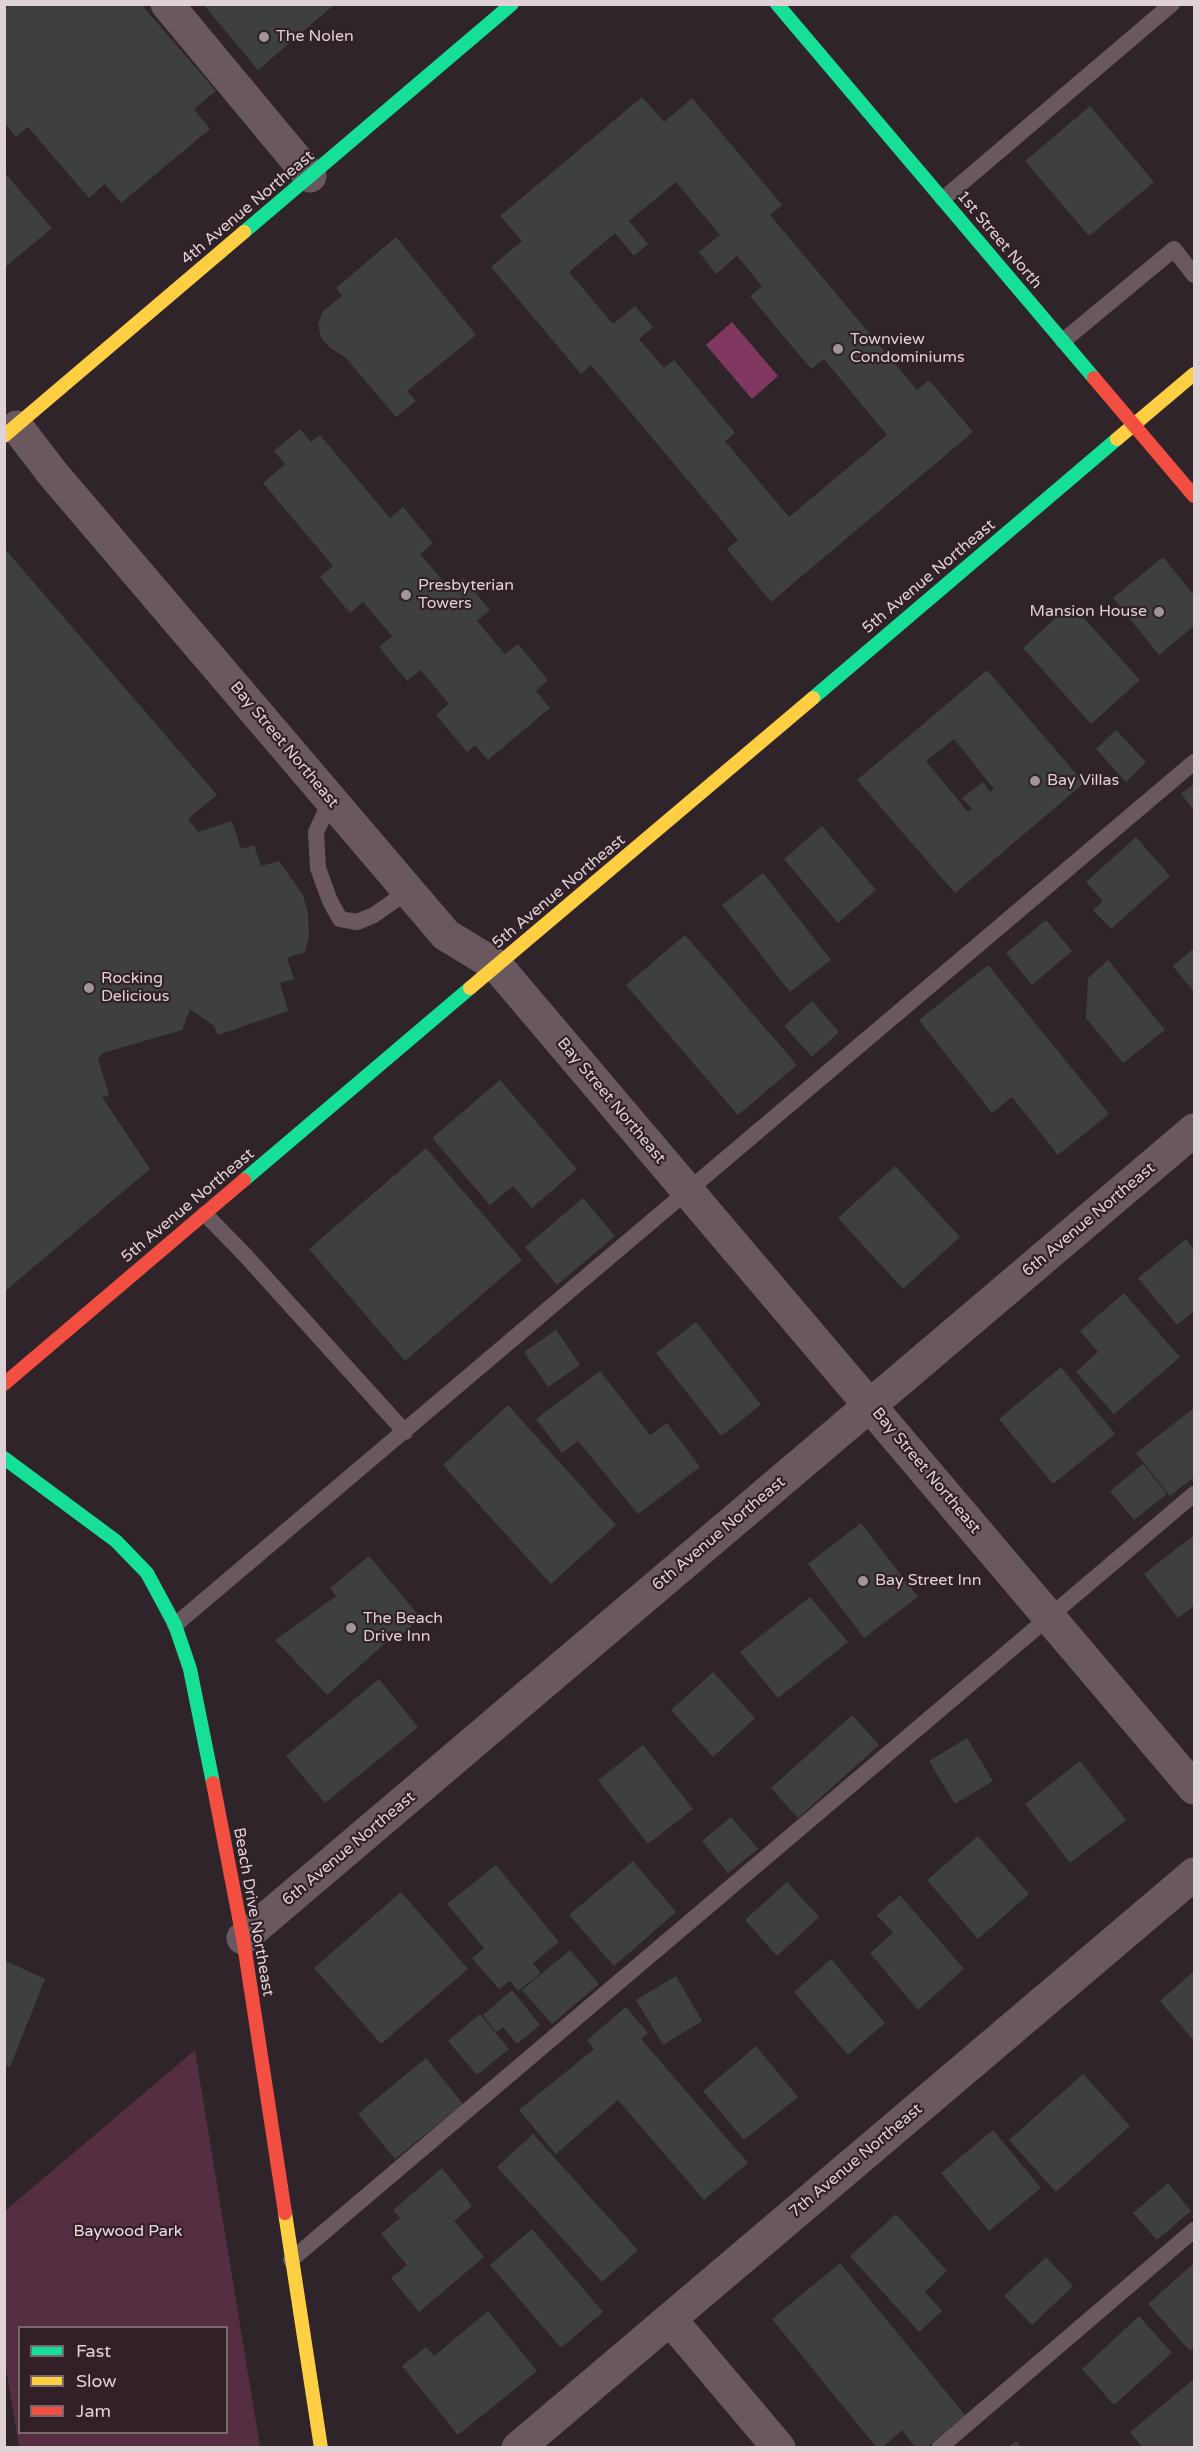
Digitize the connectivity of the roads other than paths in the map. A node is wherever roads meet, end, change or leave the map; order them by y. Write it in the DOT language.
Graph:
graph roads {
  1 [pos="167,4"];
  2 [pos="512,4"];
  3 [pos="777,4"];
  4 [pos="1172,4"];
  5 [pos="310,176"];
  6 [pos="943,199"];
  7 [pos="1194,275"];
  8 [pos="1063,341"];
  9 [pos="1194,374"];
  10 [pos="9,425"];
  11 [pos="1134,425"];
  12 [pos="1194,496"];
  13 [pos="1194,762"];
  14 [pos="331,800"];
  15 [pos="408,891"];
  16 [pos="497,966"];
  17 [pos="1194,1130"];
  18 [pos="688,1191"];
  19 [pos="205,1214"];
  20 [pos="4,1384"];
  21 [pos="871,1406"];
  22 [pos="405,1432"];
  23 [pos="4,1458"];
  24 [pos="1194,1494"];
  25 [pos="1049,1617"];
  26 [pos="175,1626"];
  27 [pos="1194,1788"];
  28 [pos="1194,1874"];
  29 [pos="243,1938"];
  30 [pos="1194,2230"];
  31 [pos="291,2261"];
  32 [pos="670,2319"];
  33 [pos="321,2448"];
  34 [pos="518,2448"];
  35 [pos="779,2448"];
  36 [pos="939,2448"];
  1 -- 5 [label="street"];
  2 -- 5 [label="street, 4th Avenue Northeast"];
  3 -- 6 [label="street, 1st Street North"];
  4 -- 6 [label="lane"];
  5 -- 10 [label="street, 4th Avenue Northeast"];
  6 -- 8 [label="street, 1st Street North"];
  7 -- 8 [label="lane"];
  8 -- 11 [label="street, 1st Street North"];
  9 -- 11 [label="street, 5th Avenue Northeast"];
  10 -- 14 [label="street, Bay Street Northeast"];
  11 -- 12 [label="street, 1st Street North"];
  11 -- 16 [label="street, 5th Avenue Northeast"];
  13 -- 18 [label="lane"];
  14 -- 15 [label="street, Bay Street Northeast"];
  14 -- 15 [label="lane"];
  15 -- 16 [label="street, Bay Street Northeast"];
  16 -- 18 [label="street, Bay Street Northeast"];
  16 -- 19 [label="street, 5th Avenue Northeast"];
  17 -- 21 [label="street, 6th Avenue Northeast"];
  18 -- 21 [label="street, Bay Street Northeast"];
  18 -- 22 [label="lane"];
  19 -- 20 [label="street, 5th Avenue Northeast"];
  19 -- 22 [label="lane"];
  21 -- 25 [label="street, Bay Street Northeast"];
  21 -- 29 [label="street, 6th Avenue Northeast"];
  22 -- 26 [label="lane"];
  23 -- 26 [label="street, Beach Drive Northeast"];
  24 -- 25 [label="lane"];
  25 -- 27 [label="street, Bay Street Northeast"];
  25 -- 31 [label="lane"];
  26 -- 29 [label="street, Beach Drive Northeast"];
  28 -- 32 [label="street, 7th Avenue Northeast"];
  29 -- 31 [label="street, Beach Drive Northeast"];
  30 -- 36 [label="lane"];
  31 -- 33 [label="street, Beach Drive Northeast"];
  32 -- 34 [label="street, 7th Avenue Northeast"];
  32 -- 35 [label="street"];
}
